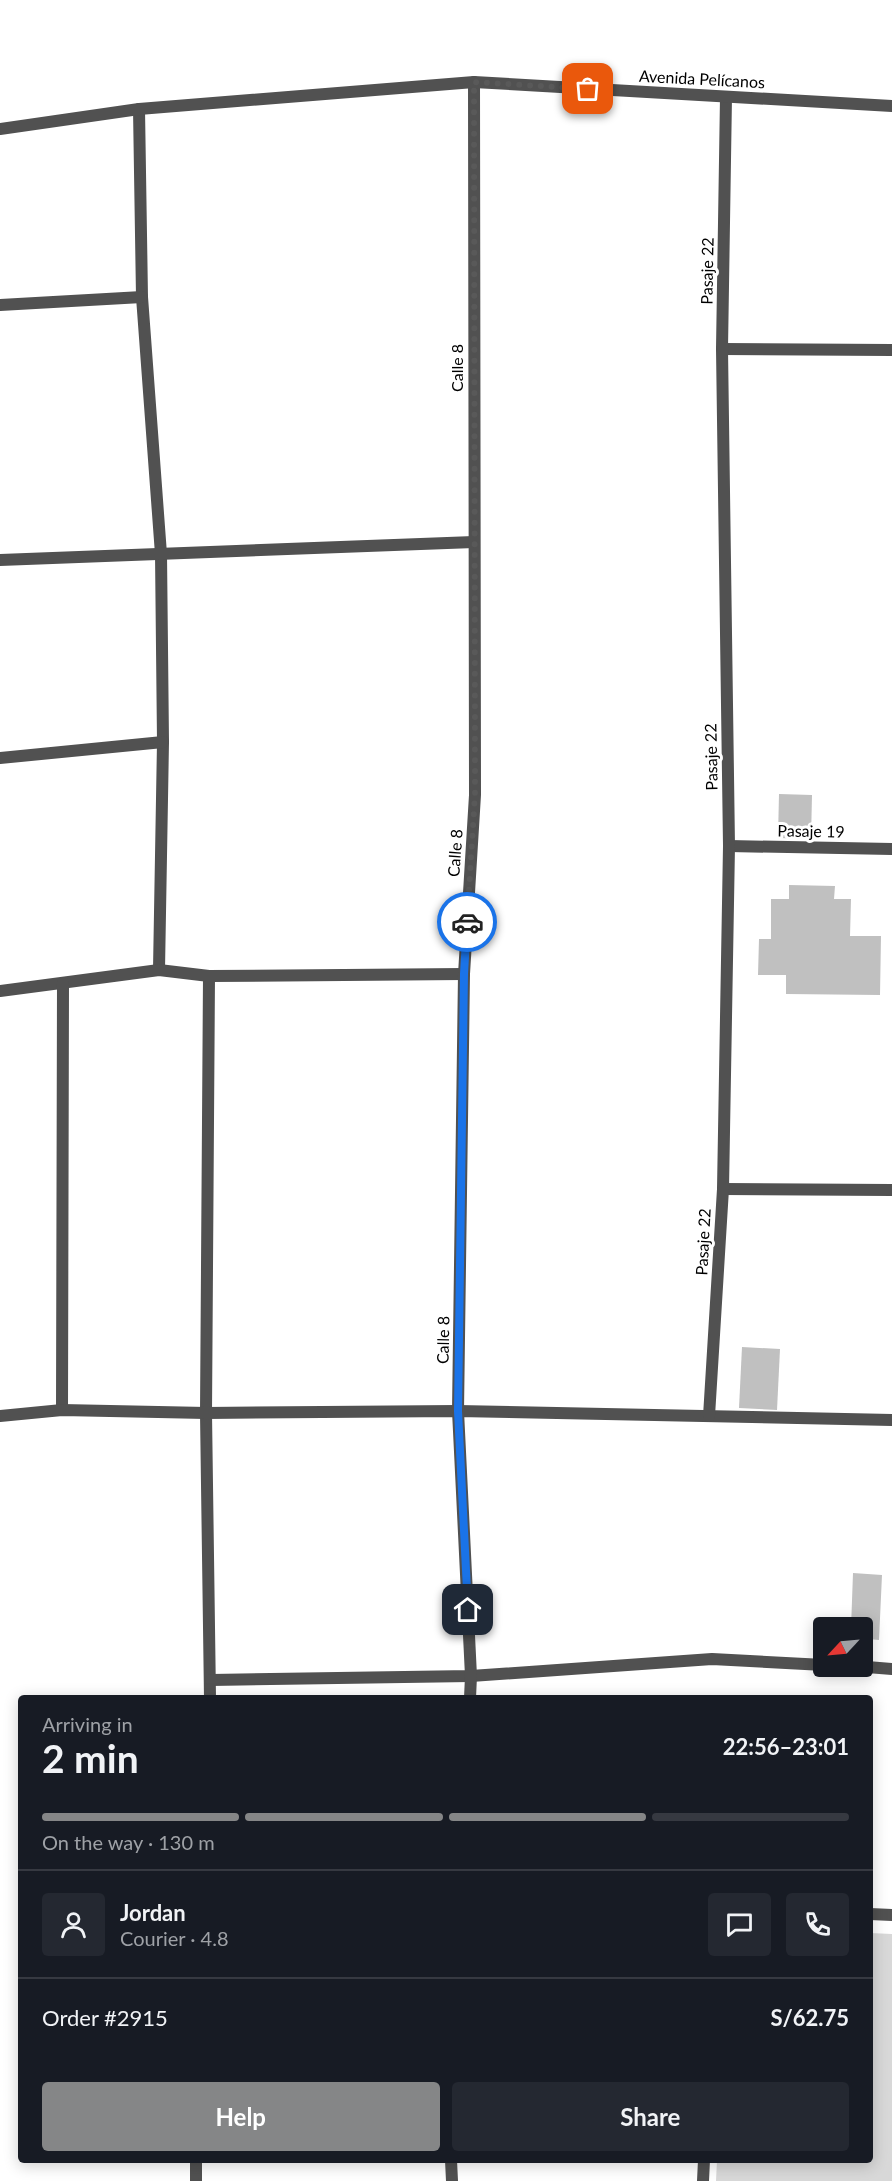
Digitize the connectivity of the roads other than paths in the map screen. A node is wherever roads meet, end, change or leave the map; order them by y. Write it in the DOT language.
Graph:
graph roads {
  1 [pos="474,82"];
  2 [pos="726,97"];
  3 [pos="892,106"];
  4 [pos="139,109"];
  5 [pos="0,129"];
  6 [pos="142,297"];
  7 [pos="0,305"];
  8 [pos="722,349"];
  9 [pos="892,350"];
  10 [pos="474,542"];
  11 [pos="161,554"];
  12 [pos="0,560"];
  13 [pos="163,742"];
  14 [pos="0,758"];
  15 [pos="729,846"];
  16 [pos="892,849"];
  17 [pos="159,970"];
  18 [pos="464,974"];
  19 [pos="209,976"];
  20 [pos="63,983"];
  21 [pos="0,991"];
  22 [pos="723,1189"];
  23 [pos="892,1190"];
  24 [pos="63,1410"];
  25 [pos="458,1411"];
  26 [pos="206,1413"];
  27 [pos="0,1416"];
  28 [pos="709,1416"];
  29 [pos="892,1420"];
  30 [pos="813,1664"];
  31 [pos="873,1667"];
  32 [pos="892,1669"];
  33 [pos="471,1676"];
  34 [pos="211,1680"];
  35 [pos="210,1695"];
  36 [pos="470,1695"];
  37 [pos="873,1914"];
  38 [pos="892,1915"];
  39 [pos="196,2163"];
  40 [pos="452,2163"];
  41 [pos="704,2163"];
  42 [pos="196,2181"];
  43 [pos="452,2181"];
  44 [pos="703,2181"];
  1 -- 2 [label="street, Avenida Pelícanos"];
  1 -- 4 [label="street, Avenida Pelícanos"];
  1 -- 10 [label="street, Calle 8"];
  2 -- 3 [label="street, Avenida Pelícanos"];
  2 -- 8 [label="street, Pasaje 22"];
  4 -- 5 [label="street, Avenida Pelícanos"];
  4 -- 6 [label="street"];
  6 -- 7 [label="street"];
  6 -- 11 [label="street"];
  8 -- 9 [label="street"];
  8 -- 15 [label="street, Pasaje 22"];
  10 -- 11 [label="street"];
  10 -- 18 [label="street, Calle 8"];
  11 -- 12 [label="street"];
  11 -- 13 [label="street"];
  13 -- 14 [label="street"];
  13 -- 17 [label="street"];
  15 -- 16 [label="street, Pasaje 19"];
  15 -- 22 [label="street, Pasaje 22"];
  17 -- 19 [label="street"];
  17 -- 20 [label="street"];
  18 -- 19 [label="street"];
  18 -- 25 [label="street, Calle 8"];
  19 -- 26 [label="street"];
  20 -- 21 [label="street"];
  20 -- 24 [label="street"];
  22 -- 23 [label="street"];
  22 -- 28 [label="street, Pasaje 22"];
  24 -- 26 [label="street"];
  24 -- 27 [label="street"];
  25 -- 26 [label="street"];
  25 -- 28 [label="street"];
  25 -- 33 [label="street, Calle 8"];
  26 -- 34 [label="street"];
  28 -- 29 [label="street"];
  30 -- 33 [label="street"];
  31 -- 32 [label="street"];
  33 -- 34 [label="street"];
  33 -- 36 [label="street, Calle 8"];
  34 -- 35 [label="street"];
  37 -- 38 [label="street"];
  39 -- 42 [label="street"];
  40 -- 43 [label="street"];
  41 -- 44 [label="street"];
}
